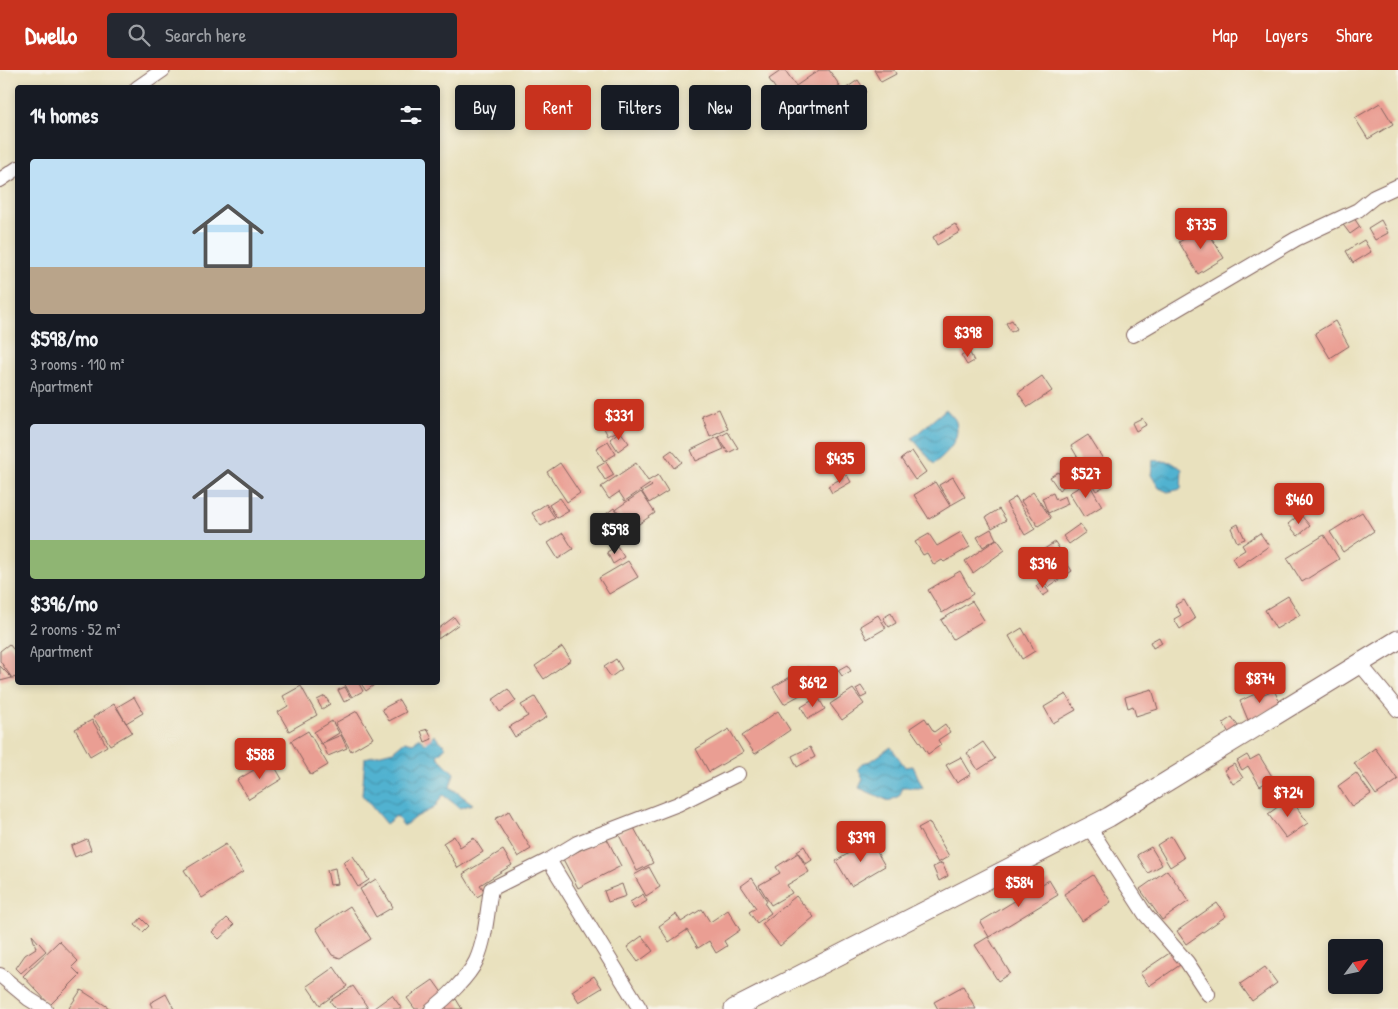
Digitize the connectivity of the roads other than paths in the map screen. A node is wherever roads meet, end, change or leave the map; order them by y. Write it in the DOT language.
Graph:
graph roads {
  1 [pos="163,70"];
  2 [pos="141,85"];
  3 [pos="15,170"];
  4 [pos="0,180"];
  5 [pos="1398,186"];
  6 [pos="1133,335"];
  7 [pos="1398,640"];
  8 [pos="1360,664"];
  9 [pos="1398,710"];
  10 [pos="738,774"];
  11 [pos="1089,827"];
  12 [pos="549,860"];
  13 [pos="0,975"];
  14 [pos="1208,994"];
  15 [pos="45,1009"];
  16 [pos="432,1009"];
  17 [pos="640,1009"];
  18 [pos="734,1009"];
  1 -- 2 [label="street"];
  3 -- 4 [label="street"];
  5 -- 6 [label="street"];
  7 -- 8 [label="main road"];
  8 -- 9 [label="street"];
  8 -- 11 [label="main road"];
  10 -- 12 [label="street"];
  11 -- 14 [label="street"];
  11 -- 18 [label="main road"];
  12 -- 16 [label="street"];
  12 -- 17 [label="street"];
  13 -- 15 [label="street"];
}
